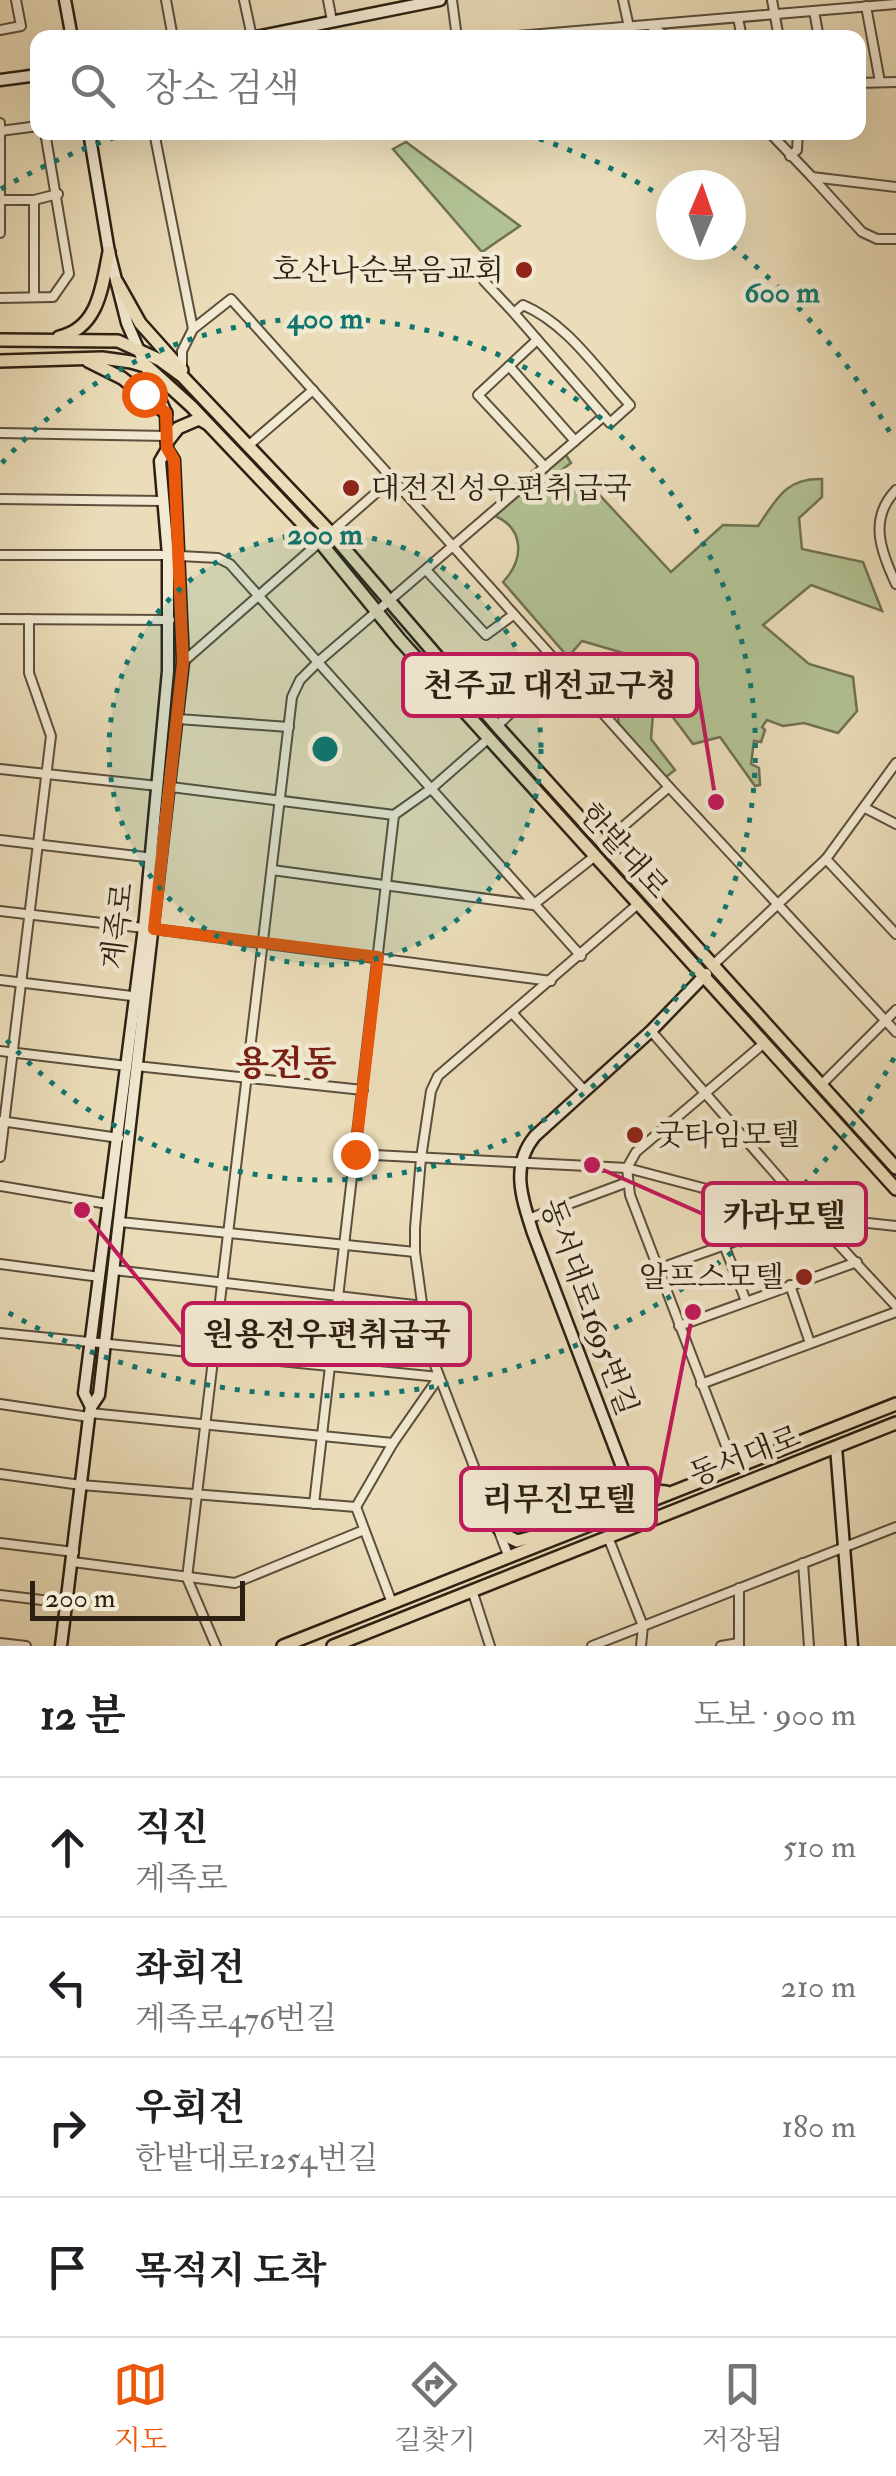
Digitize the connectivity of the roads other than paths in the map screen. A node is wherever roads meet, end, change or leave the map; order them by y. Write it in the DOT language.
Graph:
graph roads {
  1 [pos="16,0"];
  2 [pos="65,0"];
  3 [pos="166,0"];
  4 [pos="244,0"];
  5 [pos="328,0"];
  6 [pos="440,0"];
  7 [pos="452,0"];
  8 [pos="624,0"];
  9 [pos="772,0"];
  10 [pos="896,4"];
  11 [pos="866,6"];
  12 [pos="814,11"];
  13 [pos="774,14"];
  14 [pos="738,18"];
  15 [pos="332,21"];
  16 [pos="650,25"];
  17 [pos="630,27"];
  18 [pos="0,30"];
  19 [pos="71,30"];
  20 [pos="172,30"];
  21 [pos="250,30"];
  22 [pos="286,30"];
  23 [pos="455,30"];
  24 [pos="592,30"];
  25 [pos="657,30"];
  26 [pos="740,30"];
  27 [pos="777,30"];
  28 [pos="818,30"];
  29 [pos="30,76"];
  30 [pos="0,80"];
  31 [pos="880,82"];
  32 [pos="896,82"];
  33 [pos="866,83"];
  34 [pos="0,123"];
  35 [pos="30,127"];
  36 [pos="0,131"];
  37 [pos="47,140"];
  38 [pos="90,140"];
  39 [pos="156,140"];
  40 [pos="776,140"];
  41 [pos="798,140"];
  42 [pos="790,156"];
  43 [pos="812,178"];
  44 [pos="0,179"];
  45 [pos="896,187"];
  46 [pos="58,194"];
  47 [pos="0,200"];
  48 [pos="34,200"];
  49 [pos="0,233"];
  50 [pos="896,238"];
  51 [pos="109,252"];
  52 [pos="484,280"];
  53 [pos="116,282"];
  54 [pos="0,298"];
  55 [pos="34,298"];
  56 [pos="514,313"];
  57 [pos="194,330"];
  58 [pos="0,340"];
  59 [pos="22,340"];
  60 [pos="537,340"];
  61 [pos="139,348"];
  62 [pos="84,359"];
  63 [pos="0,360"];
  64 [pos="148,366"];
  65 [pos="508,366"];
  66 [pos="182,370"];
  67 [pos="313,390"];
  68 [pos="202,397"];
  69 [pos="166,413"];
  70 [pos="604,416"];
  71 [pos="214,428"];
  72 [pos="0,433"];
  73 [pos="575,441"];
  74 [pos="167,442"];
  75 [pos="249,444"];
  76 [pos="545,467"];
  77 [pos="393,478"];
  78 [pos="896,490"];
  79 [pos="0,499"];
  80 [pos="163,501"];
  81 [pos="330,533"];
  82 [pos="320,542"];
  83 [pos="453,548"];
  84 [pos="896,554"];
  85 [pos="174,555"];
  86 [pos="0,556"];
  87 [pos="884,560"];
  88 [pos="427,571"];
  89 [pos="896,584"];
  90 [pos="258,594"];
  91 [pos="389,603"];
  92 [pos="377,613"];
  93 [pos="513,615"];
  94 [pos="0,619"];
  95 [pos="29,619"];
  96 [pos="170,620"];
  97 [pos="319,661"];
  98 [pos="183,662"];
  99 [pos="560,666"];
  100 [pos="178,718"];
  101 [pos="497,726"];
  102 [pos="289,727"];
  103 [pos="489,738"];
  104 [pos="896,763"];
  105 [pos="0,769"];
  106 [pos="47,774"];
  107 [pos="892,778"];
  108 [pos="158,786"];
  109 [pos="171,786"];
  110 [pos="668,787"];
  111 [pos="432,788"];
  112 [pos="280,801"];
  113 [pos="865,808"];
  114 [pos="394,815"];
  115 [pos="896,824"];
  116 [pos="0,840"];
  117 [pos="604,843"];
  118 [pos="39,844"];
  119 [pos="594,856"];
  120 [pos="156,859"];
  121 [pos="826,859"];
  122 [pos="272,870"];
  123 [pos="387,884"];
  124 [pos="638,904"];
  125 [pos="533,905"];
  126 [pos="778,907"];
  127 [pos="0,911"];
  128 [pos="30,915"];
  129 [pos="149,928"];
  130 [pos="896,932"];
  131 [pos="264,942"];
  132 [pos="581,956"];
  133 [pos="378,957"];
  134 [pos="713,965"];
  135 [pos="702,978"];
  136 [pos="0,980"];
  137 [pos="551,982"];
  138 [pos="22,983"];
  139 [pos="140,997"];
  140 [pos="896,1010"];
  141 [pos="514,1014"];
  142 [pos="886,1020"];
  143 [pos="651,1032"];
  144 [pos="896,1032"];
  145 [pos="763,1044"];
  146 [pos="0,1051"];
  147 [pos="13,1053"];
  148 [pos="132,1066"];
  149 [pos="246,1078"];
  150 [pos="821,1085"];
  151 [pos="363,1090"];
  152 [pos="585,1091"];
  153 [pos="704,1092"];
  154 [pos="2,1122"];
  155 [pos="123,1138"];
  156 [pos="355,1154"];
  157 [pos="0,1156"];
  158 [pos="421,1158"];
  159 [pos="520,1164"];
  160 [pos="626,1168"];
  161 [pos="896,1168"];
  162 [pos="628,1182"];
  163 [pos="0,1186"];
  164 [pos="896,1189"];
  165 [pos="760,1203"];
  166 [pos="108,1204"];
  167 [pos="813,1217"];
  168 [pos="528,1219"];
  169 [pos="120,1222"];
  170 [pos="896,1226"];
  171 [pos="228,1234"];
  172 [pos="343,1244"];
  173 [pos="724,1245"];
  174 [pos="415,1252"];
  175 [pos="857,1262"];
  176 [pos="0,1264"];
  177 [pos="658,1269"];
  178 [pos="114,1270"];
  179 [pos="100,1277"];
  180 [pos="222,1283"];
  181 [pos="790,1285"];
  182 [pos="337,1296"];
  183 [pos="746,1301"];
  184 [pos="423,1306"];
  185 [pos="896,1309"];
  186 [pos="680,1326"];
  187 [pos="0,1333"];
  188 [pos="90,1340"];
  189 [pos="105,1343"];
  190 [pos="810,1343"];
  191 [pos="214,1355"];
  192 [pos="330,1367"];
  193 [pos="438,1377"];
  194 [pos="702,1384"];
  195 [pos="0,1404"];
  196 [pos="896,1404"];
  197 [pos="90,1412"];
  198 [pos="205,1423"];
  199 [pos="896,1423"];
  200 [pos="322,1434"];
  201 [pos="392,1443"];
  202 [pos="836,1447"];
  203 [pos="735,1469"];
  204 [pos="0,1474"];
  205 [pos="626,1478"];
  206 [pos="81,1485"];
  207 [pos="676,1491"];
  208 [pos="196,1495"];
  209 [pos="314,1504"];
  210 [pos="637,1506"];
  211 [pos="356,1508"];
  212 [pos="605,1518"];
  213 [pos="643,1522"];
  214 [pos="496,1525"];
  215 [pos="896,1527"];
  216 [pos="364,1530"];
  217 [pos="564,1534"];
  218 [pos="608,1536"];
  219 [pos="0,1543"];
  220 [pos="844,1548"];
  221 [pos="508,1555"];
  222 [pos="74,1557"];
  223 [pos="804,1563"];
  224 [pos="187,1578"];
  225 [pos="739,1588"];
  226 [pos="472,1590"];
  227 [pos="0,1595"];
  228 [pos="67,1603"];
  229 [pos="392,1603"];
  230 [pos="643,1626"];
  231 [pos="371,1631"];
  232 [pos="0,1643"];
  233 [pos="740,1645"];
  234 [pos="26,1646"];
  235 [pos="61,1646"];
  236 [pos="216,1646"];
  237 [pos="283,1646"];
  238 [pos="333,1646"];
  239 [pos="369,1646"];
  240 [pos="490,1646"];
  241 [pos="592,1646"];
  242 [pos="641,1646"];
  243 [pos="721,1646"];
  244 [pos="809,1646"];
  245 [pos="852,1646"];
  1 -- 18 [label="street"];
  2 -- 19 [label="main road"];
  3 -- 20 [label="street"];
  4 -- 21 [label="street"];
  5 -- 15 [label="street"];
  6 -- 15 [label="main road"];
  7 -- 23 [label="street"];
  8 -- 17 [label="street"];
  9 -- 13 [label="street"];
  10 -- 11 [label="street"];
  11 -- 12 [label="street"];
  11 -- 31 [label="street"];
  12 -- 13 [label="street"];
  12 -- 28 [label="street"];
  13 -- 14 [label="street"];
  13 -- 27 [label="street"];
  14 -- 16 [label="street"];
  14 -- 26 [label="street"];
  15 -- 22 [label="main road"];
  16 -- 17 [label="street"];
  16 -- 25 [label="street"];
  17 -- 24 [label="street"];
  29 -- 30 [label="main road"];
  31 -- 32 [label="street"];
  31 -- 33 [label="street"];
  34 -- 36 [label="street"];
  35 -- 36 [label="street"];
  36 -- 44 [label="street"];
  37 -- 46 [label="street"];
  38 -- 51 [label="main road, 계족로"];
  39 -- 57 [label="street"];
  40 -- 42 [label="street"];
  41 -- 42 [label="street"];
  42 -- 43 [label="street"];
  43 -- 45 [label="street"];
  43 -- 50 [label="street"];
  44 -- 47 [label="street"];
  46 -- 48 [label="street"];
  46 -- 55 [label="street"];
  47 -- 48 [label="street"];
  47 -- 49 [label="street"];
  48 -- 55 [label="street"];
  51 -- 53 [label="main road, 계족로"];
  51 -- 59 [label="main road"];
  52 -- 56 [label="street"];
  53 -- 61 [label="main road, 계족로"];
  53 -- 66 [label="main road"];
  54 -- 55 [label="street"];
  56 -- 60 [label="street"];
  56 -- 70 [label="street"];
  57 -- 66 [label="street"];
  57 -- 67 [label="street"];
  58 -- 59 [label="main road, 한밭대로"];
  59 -- 61 [label="main road, 한밭대로"];
  60 -- 65 [label="street"];
  60 -- 70 [label="street"];
  61 -- 64 [label="main road, 계족로"];
  61 -- 68 [label="main road, 한밭대로"];
  62 -- 63 [label="main road"];
  62 -- 64 [label="main road"];
  62 -- 69 [label="main road"];
  64 -- 69 [label="main road, 계족로"];
  64 -- 71 [label="main road, 한밭대로"];
  65 -- 73 [label="street"];
  65 -- 76 [label="street"];
  66 -- 68 [label="main road"];
  67 -- 75 [label="street"];
  67 -- 77 [label="street"];
  68 -- 75 [label="main road, 한밭대로"];
  69 -- 74 [label="main road, 계족로"];
  70 -- 73 [label="street"];
  71 -- 74 [label="main road"];
  71 -- 82 [label="main road, 한밭대로"];
  72 -- 74 [label="street"];
  73 -- 76 [label="street"];
  74 -- 80 [label="main road, 계족로"];
  74 -- 85 [label="main road, 계족로"];
  75 -- 81 [label="main road, 한밭대로"];
  76 -- 83 [label="street"];
  77 -- 81 [label="street"];
  77 -- 83 [label="street"];
  78 -- 87 [label="street"];
  79 -- 80 [label="street"];
  80 -- 85 [label="main road, 계족로"];
  81 -- 82 [label="street"];
  81 -- 91 [label="main road, 한밭대로"];
  82 -- 90 [label="street"];
  82 -- 92 [label="main road, 한밭대로"];
  83 -- 88 [label="street"];
  83 -- 93 [label="street"];
  84 -- 87 [label="street"];
  85 -- 86 [label="street"];
  85 -- 90 [label="street"];
  85 -- 96 [label="main road, 계족로"];
  85 -- 98 [label="main road, 계족로"];
  87 -- 89 [label="street"];
  88 -- 91 [label="street"];
  88 -- 93 [label="street"];
  90 -- 97 [label="street"];
  90 -- 98 [label="street"];
  91 -- 92 [label="street"];
  91 -- 101 [label="main road, 한밭대로"];
  92 -- 97 [label="street"];
  92 -- 103 [label="main road, 한밭대로"];
  93 -- 99 [label="street"];
  94 -- 95 [label="street"];
  95 -- 96 [label="street"];
  95 -- 106 [label="street"];
  96 -- 108 [label="main road, 계족로"];
  97 -- 102 [label="street"];
  97 -- 111 [label="street"];
  98 -- 100 [label="main road, 계족로"];
  99 -- 101 [label="street"];
  99 -- 110 [label="street"];
  100 -- 102 [label="street"];
  100 -- 109 [label="main road, 계족로"];
  101 -- 117 [label="main road, 한밭대로"];
  102 -- 112 [label="street"];
  103 -- 111 [label="street"];
  103 -- 119 [label="main road, 한밭대로"];
  104 -- 107 [label="street"];
  105 -- 106 [label="street"];
  106 -- 108 [label="street"];
  106 -- 118 [label="street"];
  107 -- 113 [label="street"];
  108 -- 120 [label="main road, 계족로"];
  109 -- 112 [label="street"];
  109 -- 120 [label="main road, 계족로"];
  110 -- 117 [label="street"];
  110 -- 126 [label="street"];
  111 -- 114 [label="street"];
  111 -- 125 [label="street"];
  112 -- 114 [label="street"];
  112 -- 122 [label="street"];
  113 -- 115 [label="street"];
  113 -- 121 [label="street"];
  114 -- 123 [label="street"];
  116 -- 118 [label="street"];
  117 -- 134 [label="main road, 한밭대로"];
  118 -- 120 [label="street"];
  118 -- 128 [label="street"];
  119 -- 124 [label="main road, 한밭대로"];
  119 -- 125 [label="street"];
  120 -- 129 [label="main road, 계족로"];
  121 -- 126 [label="street"];
  121 -- 130 [label="street"];
  122 -- 123 [label="street"];
  122 -- 131 [label="street"];
  123 -- 125 [label="street"];
  123 -- 133 [label="street"];
  124 -- 132 [label="street"];
  124 -- 135 [label="main road, 한밭대로"];
  125 -- 132 [label="street"];
  126 -- 134 [label="street"];
  126 -- 142 [label="street"];
  127 -- 128 [label="street"];
  128 -- 129 [label="street"];
  128 -- 138 [label="street"];
  129 -- 131 [label="street"];
  129 -- 139 [label="main road, 계족로"];
  131 -- 133 [label="street"];
  131 -- 149 [label="street"];
  132 -- 137 [label="street"];
  133 -- 137 [label="street"];
  133 -- 151 [label="street"];
  134 -- 135 [label="main road, 동서대로1695번길"];
  134 -- 150 [label="main road, 한밭대로"];
  135 -- 143 [label="main road, 동서대로1695번길"];
  135 -- 145 [label="main road, 한밭대로"];
  136 -- 138 [label="street"];
  137 -- 141 [label="street"];
  138 -- 139 [label="street"];
  138 -- 147 [label="street"];
  139 -- 148 [label="main road, 계족로"];
  140 -- 142 [label="street"];
  141 -- 152 [label="street"];
  141 -- 158 [label="street"];
  142 -- 144 [label="street"];
  142 -- 150 [label="street"];
  143 -- 152 [label="main road, 동서대로1695번길"];
  143 -- 153 [label="street"];
  145 -- 153 [label="street"];
  145 -- 164 [label="main road, 한밭대로"];
  146 -- 147 [label="street"];
  147 -- 148 [label="street"];
  147 -- 154 [label="street"];
  148 -- 149 [label="street"];
  148 -- 155 [label="main road, 계족로"];
  149 -- 151 [label="street"];
  149 -- 171 [label="street"];
  150 -- 161 [label="main road, 한밭대로"];
  151 -- 156 [label="street"];
  152 -- 159 [label="main road, 동서대로1695번길"];
  153 -- 160 [label="street"];
  153 -- 167 [label="street"];
  154 -- 155 [label="street"];
  154 -- 157 [label="street"];
  155 -- 166 [label="main road, 계족로"];
  155 -- 169 [label="main road, 계족로"];
  156 -- 158 [label="street"];
  156 -- 172 [label="street"];
  158 -- 159 [label="street"];
  158 -- 174 [label="street"];
  159 -- 160 [label="street, 동서대로1695번길"];
  159 -- 168 [label="main road, 동서대로1695번길"];
  160 -- 162 [label="street"];
  160 -- 165 [label="street, 동서대로1695번길"];
  162 -- 168 [label="street"];
  162 -- 177 [label="street"];
  163 -- 166 [label="street"];
  165 -- 167 [label="street, 동서대로1695번길"];
  165 -- 173 [label="street"];
  166 -- 179 [label="main road, 계족로"];
  167 -- 170 [label="street"];
  167 -- 175 [label="street"];
  168 -- 205 [label="main road, 동서대로1695번길"];
  169 -- 171 [label="street"];
  169 -- 178 [label="main road, 계족로"];
  171 -- 172 [label="street"];
  171 -- 180 [label="street"];
  172 -- 174 [label="street"];
  172 -- 182 [label="street"];
  173 -- 177 [label="street"];
  173 -- 183 [label="street"];
  174 -- 184 [label="street"];
  175 -- 181 [label="street"];
  175 -- 185 [label="street"];
  176 -- 179 [label="street"];
  177 -- 186 [label="street"];
  178 -- 180 [label="street"];
  178 -- 189 [label="main road, 계족로"];
  179 -- 188 [label="main road, 계족로"];
  180 -- 182 [label="street"];
  180 -- 191 [label="street"];
  181 -- 183 [label="street"];
  181 -- 190 [label="street"];
  182 -- 184 [label="street"];
  182 -- 192 [label="street"];
  183 -- 186 [label="street"];
  184 -- 193 [label="street"];
  185 -- 190 [label="street"];
  186 -- 194 [label="street"];
  187 -- 188 [label="street"];
  188 -- 189 [label="street"];
  188 -- 197 [label="main road, 계족로"];
  189 -- 191 [label="street"];
  189 -- 197 [label="main road, 계족로"];
  190 -- 194 [label="street"];
  191 -- 192 [label="street"];
  191 -- 198 [label="street"];
  192 -- 193 [label="street"];
  192 -- 200 [label="street"];
  193 -- 201 [label="street"];
  193 -- 214 [label="street"];
  194 -- 203 [label="street"];
  195 -- 197 [label="street"];
  196 -- 203 [label="main road, 동서대로"];
  197 -- 198 [label="street"];
  197 -- 206 [label="main road, 계족로"];
  198 -- 200 [label="street"];
  198 -- 208 [label="street"];
  199 -- 202 [label="main road, 동서대로"];
  200 -- 201 [label="street"];
  200 -- 209 [label="street"];
  201 -- 211 [label="street"];
  202 -- 213 [label="main road, 동서대로"];
  202 -- 220 [label="main road"];
  203 -- 207 [label="main road, 동서대로"];
  204 -- 206 [label="street"];
  205 -- 207 [label="main road"];
  205 -- 210 [label="main road, 동서대로1695번길"];
  205 -- 212 [label="main road"];
  206 -- 208 [label="street"];
  206 -- 222 [label="main road, 계족로"];
  207 -- 210 [label="main road, 동서대로"];
  208 -- 209 [label="street"];
  208 -- 224 [label="street"];
  209 -- 211 [label="street"];
  210 -- 212 [label="main road, 동서대로"];
  210 -- 213 [label="main road, 동서대로1695번길"];
  211 -- 216 [label="street"];
  212 -- 217 [label="main road, 동서대로"];
  213 -- 218 [label="main road, 동서대로"];
  214 -- 217 [label="main road"];
  214 -- 221 [label="street"];
  215 -- 220 [label="street"];
  216 -- 224 [label="street"];
  216 -- 229 [label="street"];
  217 -- 221 [label="main road, 동서대로"];
  218 -- 226 [label="main road, 동서대로"];
  218 -- 230 [label="street"];
  219 -- 222 [label="street"];
  220 -- 223 [label="street"];
  220 -- 245 [label="main road"];
  221 -- 229 [label="main road, 동서대로"];
  222 -- 224 [label="street"];
  222 -- 228 [label="main road, 계족로"];
  223 -- 225 [label="street"];
  223 -- 244 [label="street"];
  224 -- 236 [label="street"];
  225 -- 230 [label="street"];
  225 -- 233 [label="street"];
  226 -- 231 [label="main road, 동서대로"];
  226 -- 240 [label="street"];
  227 -- 228 [label="street"];
  228 -- 235 [label="main road, 계족로"];
  229 -- 237 [label="main road, 동서대로"];
  230 -- 241 [label="street"];
  230 -- 242 [label="street"];
  231 -- 238 [label="main road, 동서대로"];
  231 -- 239 [label="street"];
  232 -- 234 [label="street"];
  233 -- 243 [label="street"];
}
